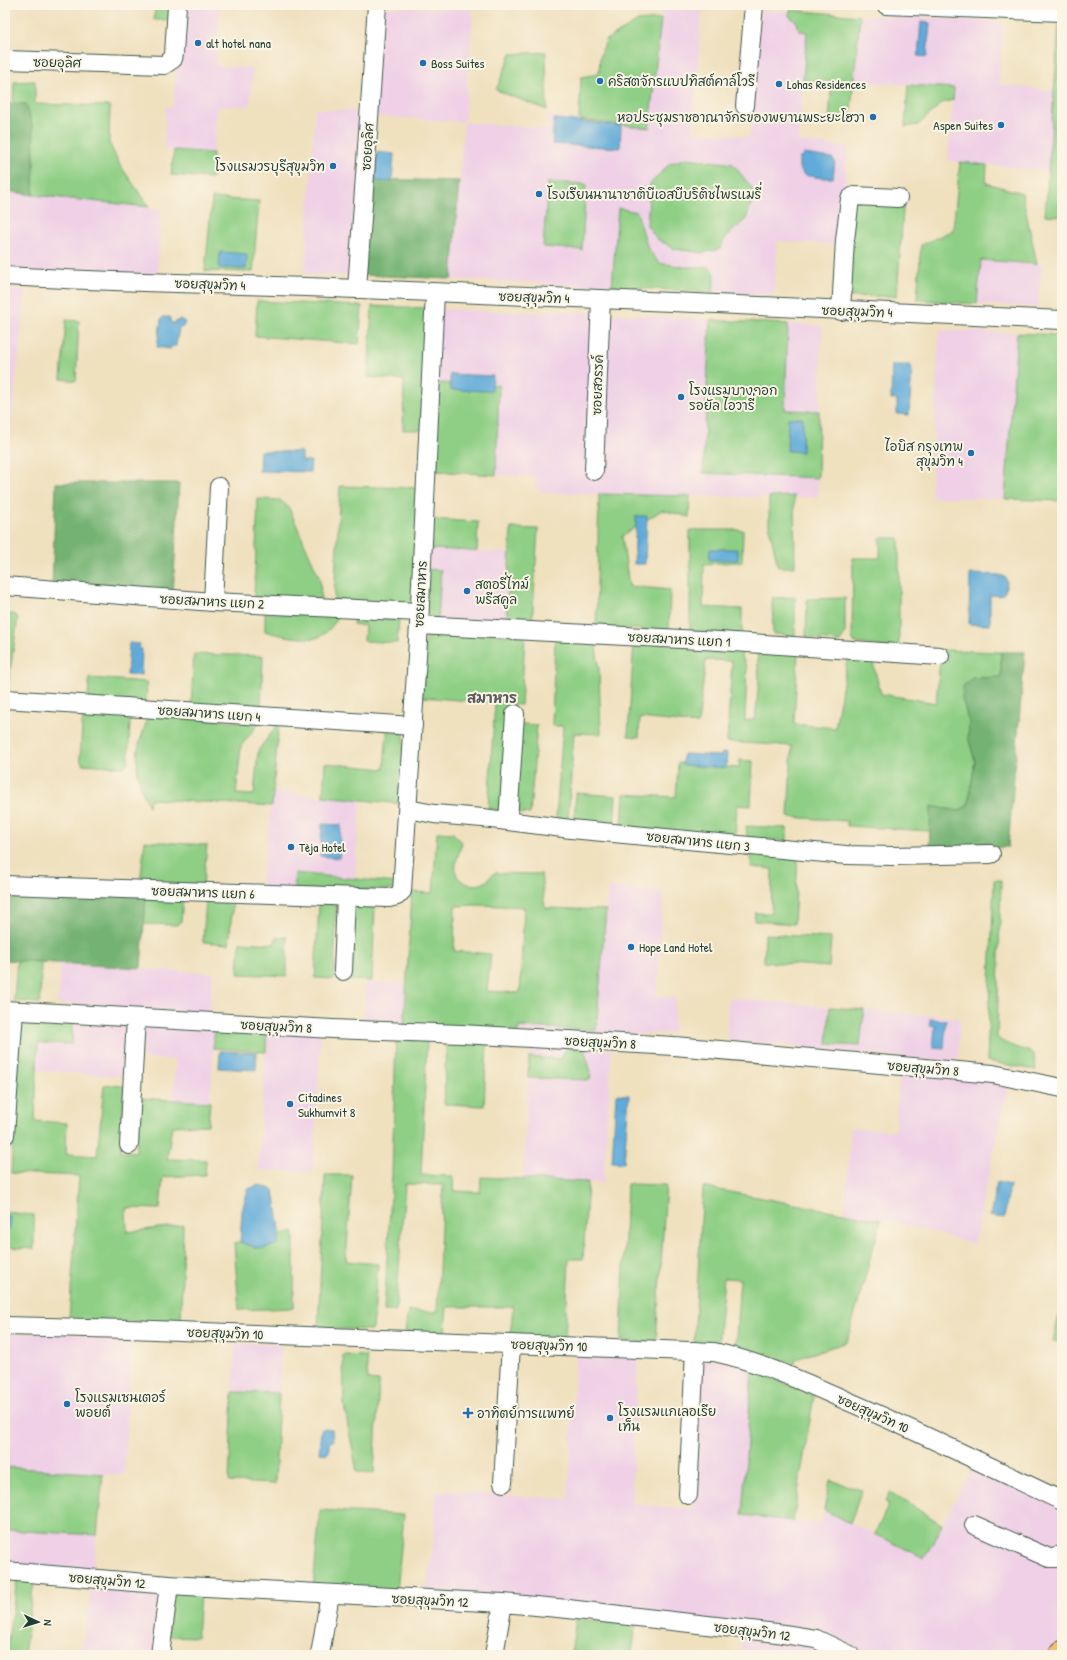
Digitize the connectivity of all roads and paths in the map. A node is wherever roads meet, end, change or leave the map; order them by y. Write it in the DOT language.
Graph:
graph roads {
  1 [pos="177,5"];
  2 [pos="377,5"];
  3 [pos="754,5"];
  4 [pos="886,5"];
  5 [pos="1062,12"];
  6 [pos="5,60"];
  7 [pos="745,106"];
  8 [pos="898,198"];
  9 [pos="5,276"];
  10 [pos="357,289"];
  11 [pos="435,293"];
  12 [pos="601,299"];
  13 [pos="841,310"];
  14 [pos="1062,320"];
  15 [pos="594,471"];
  16 [pos="219,487"];
  17 [pos="5,586"];
  18 [pos="213,602"];
  19 [pos="419,618"];
  20 [pos="940,656"];
  21 [pos="5,699"];
  22 [pos="515,714"];
  23 [pos="412,726"];
  24 [pos="408,809"];
  25 [pos="508,821"];
  26 [pos="991,854"];
  27 [pos="5,885"];
  28 [pos="400,894"];
  29 [pos="346,897"];
  30 [pos="343,972"];
  31 [pos="10,1011"];
  32 [pos="136,1018"];
  33 [pos="1062,1088"];
  34 [pos="5,1135"];
  35 [pos="129,1145"];
  36 [pos="5,1326"];
  37 [pos="511,1344"];
  38 [pos="695,1351"];
  39 [pos="503,1483"];
  40 [pos="688,1495"];
  41 [pos="1062,1501"];
  42 [pos="974,1525"];
  43 [pos="1062,1553"];
  44 [pos="5,1571"];
  45 [pos="169,1585"];
  46 [pos="330,1594"];
  47 [pos="503,1603"];
  48 [pos="1062,1652"];
  49 [pos="160,1655"];
  50 [pos="320,1655"];
  51 [pos="494,1655"];
  52 [pos="850,1655"];
  53 [pos="1060,1655"];
  1 -- 6 [label="street, ซอยอุลิศ"];
  2 -- 10 [label="street, ซอยอุลิศ"];
  3 -- 7 [label="street"];
  4 -- 5 [label="street"];
  8 -- 13 [label="street"];
  9 -- 10 [label="street, ซอยสุขุมวิท 4"];
  10 -- 11 [label="street, ซอยสุขุมวิท 4"];
  11 -- 12 [label="street, ซอยสุขุมวิท 4"];
  11 -- 19 [label="street, ซอยสมาหาร"];
  12 -- 13 [label="street, ซอยสุขุมวิท 4"];
  12 -- 15 [label="street, ซอยสวรรค์"];
  13 -- 14 [label="street, ซอยสุขุมวิท 4"];
  16 -- 18 [label="street"];
  17 -- 18 [label="street, ซอยสมาหาร แยก 2"];
  18 -- 19 [label="street, ซอยสมาหาร แยก 2"];
  19 -- 20 [label="street, ซอยสมาหาร แยก 1"];
  19 -- 23 [label="street, ซอยสมาหาร"];
  21 -- 23 [label="street, ซอยสมาหาร แยก 4"];
  22 -- 25 [label="street"];
  23 -- 24 [label="street, ซอยสมาหาร"];
  24 -- 25 [label="street, ซอยสมาหาร แยก 3"];
  24 -- 28 [label="street, ซอยสมาหาร"];
  25 -- 26 [label="street, ซอยสมาหาร แยก 3"];
  27 -- 29 [label="street, ซอยสมาหาร แยก 6"];
  28 -- 29 [label="street, ซอยสมาหาร แยก 6"];
  29 -- 30 [label="street"];
  31 -- 32 [label="street, ซอยสุขุมวิท 8"];
  31 -- 34 [label="street, ซอยสุขุมวิท 8"];
  32 -- 33 [label="street, ซอยสุขุมวิท 8"];
  32 -- 35 [label="street"];
  36 -- 37 [label="street, ซอยสุขุมวิท 10"];
  37 -- 38 [label="street, ซอยสุขุมวิท 10"];
  37 -- 39 [label="street"];
  38 -- 40 [label="street"];
  38 -- 41 [label="street, ซอยสุขุมวิท 10"];
  42 -- 43 [label="street"];
  44 -- 45 [label="street, ซอยสุขุมวิท 12"];
  45 -- 46 [label="street, ซอยสุขุมวิท 12"];
  45 -- 49 [label="street"];
  46 -- 47 [label="street, ซอยสุขุมวิท 12"];
  46 -- 50 [label="street"];
  47 -- 51 [label="street"];
  47 -- 52 [label="street, ซอยสุขุมวิท 12"];
  48 -- 53 [label="main road"];
}
